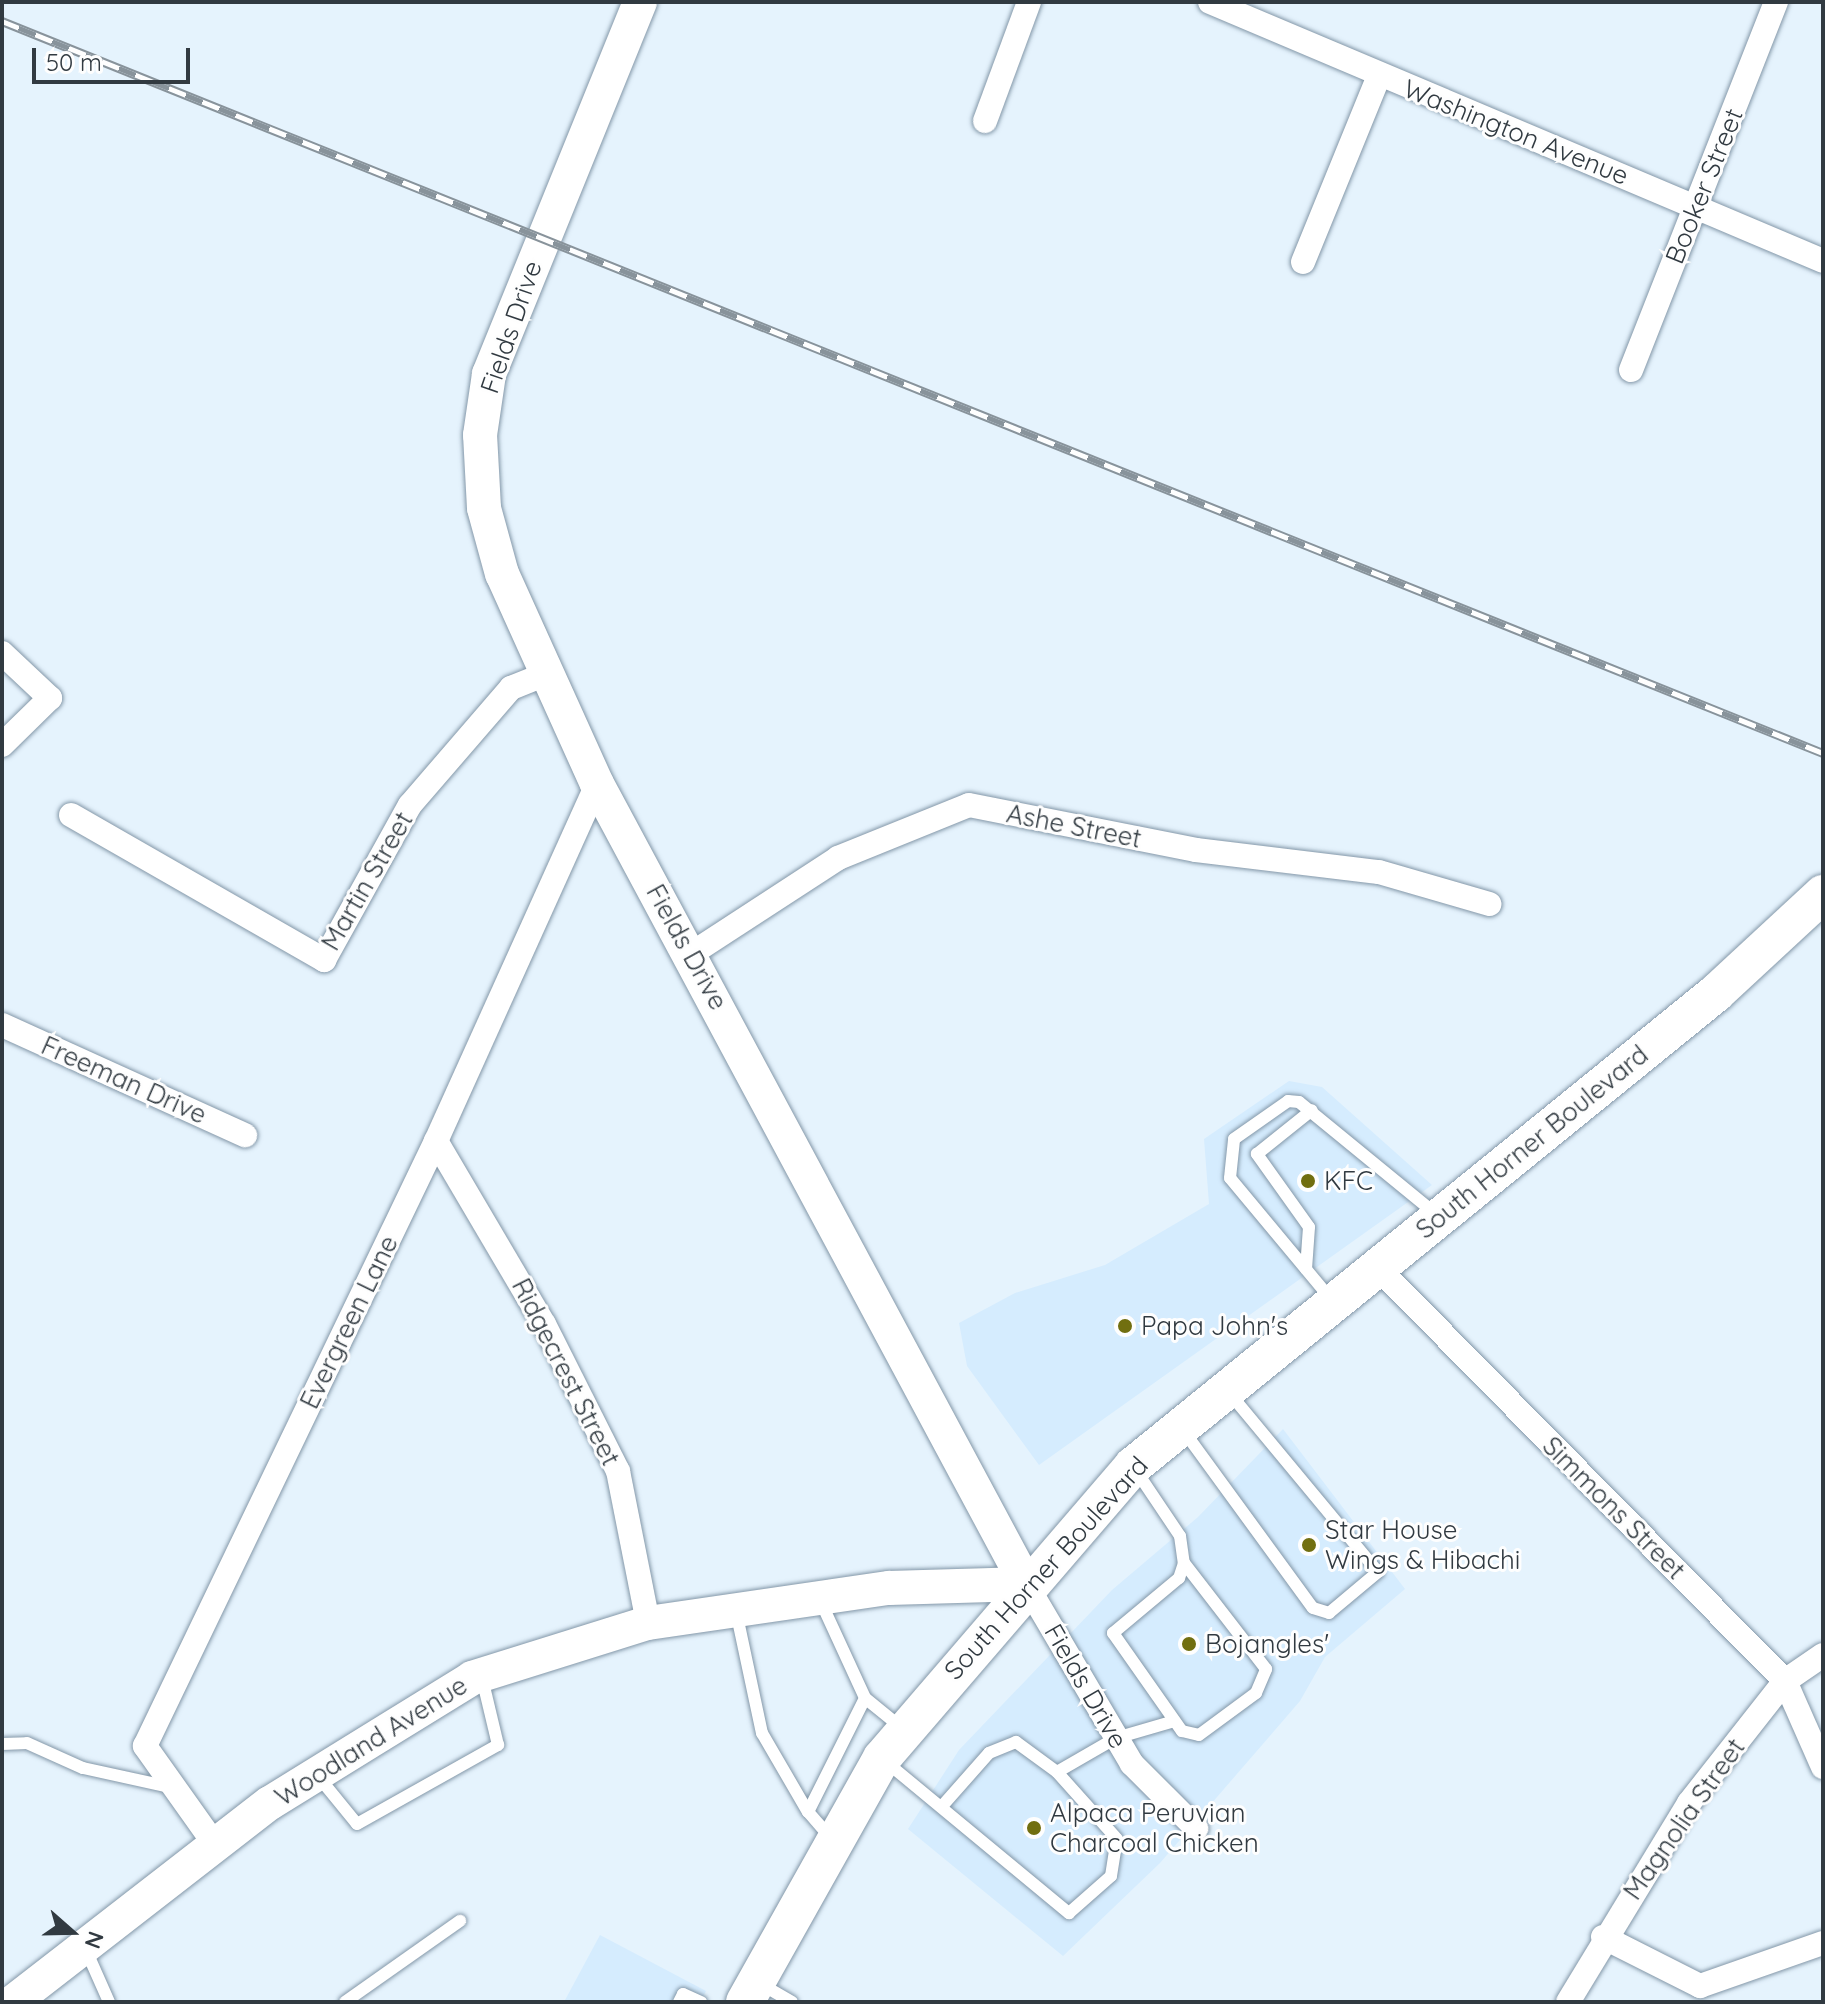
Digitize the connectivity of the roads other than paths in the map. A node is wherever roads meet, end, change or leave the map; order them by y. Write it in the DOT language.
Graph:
graph roads {
  1 [pos="640,2"];
  2 [pos="1029,2"];
  3 [pos="1210,2"];
  4 [pos="1776,2"];
  5 [pos="1379,76"];
  6 [pos="985,121"];
  7 [pos="1696,206"];
  8 [pos="1823,261"];
  9 [pos="1303,262"];
  10 [pos="1631,370"];
  11 [pos="2,653"];
  12 [pos="548,673"];
  13 [pos="2,745"];
  14 [pos="597,784"];
  15 [pos="71,815"];
  16 [pos="1489,904"];
  17 [pos="1819,904"];
  18 [pos="691,954"];
  19 [pos="2,1025"];
  20 [pos="1312,1110"];
  21 [pos="245,1135"];
  22 [pos="436,1141"];
  23 [pos="1440,1217"];
  24 [pos="1378,1268"];
  25 [pos="1306,1269"];
  26 [pos="1334,1303"];
  27 [pos="1227,1390"];
  28 [pos="1181,1427"];
  29 [pos="1133,1466"];
  30 [pos="1184,1563"];
  31 [pos="1026,1584"];
  32 [pos="818,1596"];
  33 [pos="736,1609"];
  34 [pos="648,1623"];
  35 [pos="1823,1655"];
  36 [pos="481,1675"];
  37 [pos="1785,1681"];
  38 [pos="865,1698"];
  39 [pos="1174,1721"];
  40 [pos="1116,1738"];
  41 [pos="2,1744"];
  42 [pos="892,1744"];
  43 [pos="1823,1767"];
  44 [pos="1057,1772"];
  45 [pos="315,1773"];
  46 [pos="175,1788"];
  47 [pos="943,1805"];
  48 [pos="808,1812"];
  49 [pos="1196,1828"];
  50 [pos="834,1841"];
  51 [pos="216,1846"];
  52 [pos="460,1921"];
  53 [pos="1603,1937"];
  54 [pos="1823,1943"];
  55 [pos="84,1947"];
  56 [pos="751,1992"];
  57 [pos="13,2002"];
  58 [pos="109,2002"];
  59 [pos="345,2002"];
  60 [pos="679,2002"];
  61 [pos="701,2002"];
  62 [pos="792,2002"];
  63 [pos="1568,2002"];
  1 -- 12 [label="street, Fields Drive"];
  2 -- 6 [label="street"];
  3 -- 5 [label="street, Washington Avenue"];
  4 -- 7 [label="street, Booker Street"];
  5 -- 7 [label="street, Washington Avenue"];
  5 -- 9 [label="street"];
  7 -- 8 [label="street, Washington Avenue"];
  7 -- 10 [label="street, Booker Street"];
  11 -- 13 [label="street"];
  12 -- 14 [label="street, Fields Drive"];
  12 -- 15 [label="street, Martin Street"];
  14 -- 18 [label="street, Fields Drive"];
  14 -- 22 [label="street, Evergreen Lane"];
  16 -- 18 [label="street, Ashe Street"];
  17 -- 23 [label="main road, South Horner Boulevard"];
  18 -- 31 [label="street, Fields Drive"];
  19 -- 21 [label="street, Freeman Drive"];
  20 -- 23 [label="lane"];
  20 -- 25 [label="lane"];
  20 -- 25 [label="lane"];
  22 -- 34 [label="street, Ridgecrest Street"];
  22 -- 46 [label="street, Evergreen Lane"];
  23 -- 24 [label="main road, South Horner Boulevard"];
  24 -- 26 [label="main road, South Horner Boulevard"];
  24 -- 37 [label="street, Simmons Street"];
  25 -- 26 [label="lane"];
  26 -- 27 [label="main road, South Horner Boulevard"];
  27 -- 28 [label="main road, South Horner Boulevard"];
  27 -- 28 [label="lane"];
  28 -- 29 [label="main road, South Horner Boulevard"];
  29 -- 30 [label="lane"];
  29 -- 31 [label="main road, South Horner Boulevard"];
  30 -- 39 [label="lane"];
  30 -- 39 [label="lane"];
  31 -- 32 [label="street, Woodland Avenue"];
  31 -- 40 [label="street, Fields Drive"];
  31 -- 42 [label="main road, South Horner Boulevard"];
  32 -- 33 [label="street, Woodland Avenue"];
  32 -- 38 [label="lane"];
  33 -- 34 [label="street, Woodland Avenue"];
  33 -- 48 [label="lane"];
  34 -- 36 [label="street, Woodland Avenue"];
  35 -- 37 [label="street, Magnolia Street"];
  36 -- 45 [label="street, Woodland Avenue"];
  36 -- 45 [label="lane"];
  37 -- 43 [label="street, Simmons Street"];
  37 -- 53 [label="street, Magnolia Street"];
  38 -- 42 [label="lane"];
  38 -- 48 [label="lane"];
  39 -- 40 [label="lane"];
  40 -- 44 [label="lane"];
  40 -- 49 [label="street, Fields Drive"];
  41 -- 46 [label="lane"];
  42 -- 47 [label="lane"];
  42 -- 50 [label="main road, South Horner Boulevard"];
  44 -- 47 [label="lane"];
  44 -- 47 [label="lane"];
  45 -- 51 [label="street, Woodland Avenue"];
  46 -- 51 [label="street, Evergreen Lane"];
  48 -- 50 [label="lane"];
  50 -- 56 [label="main road, South Horner Boulevard"];
  51 -- 55 [label="street, Woodland Avenue"];
  52 -- 59 [label="lane"];
  53 -- 54 [label="street"];
  53 -- 63 [label="street, Magnolia Street"];
  55 -- 57 [label="street, Woodland Avenue"];
  55 -- 58 [label="lane"];
  56 -- 62 [label="lane"];
  60 -- 61 [label="lane"];
}
